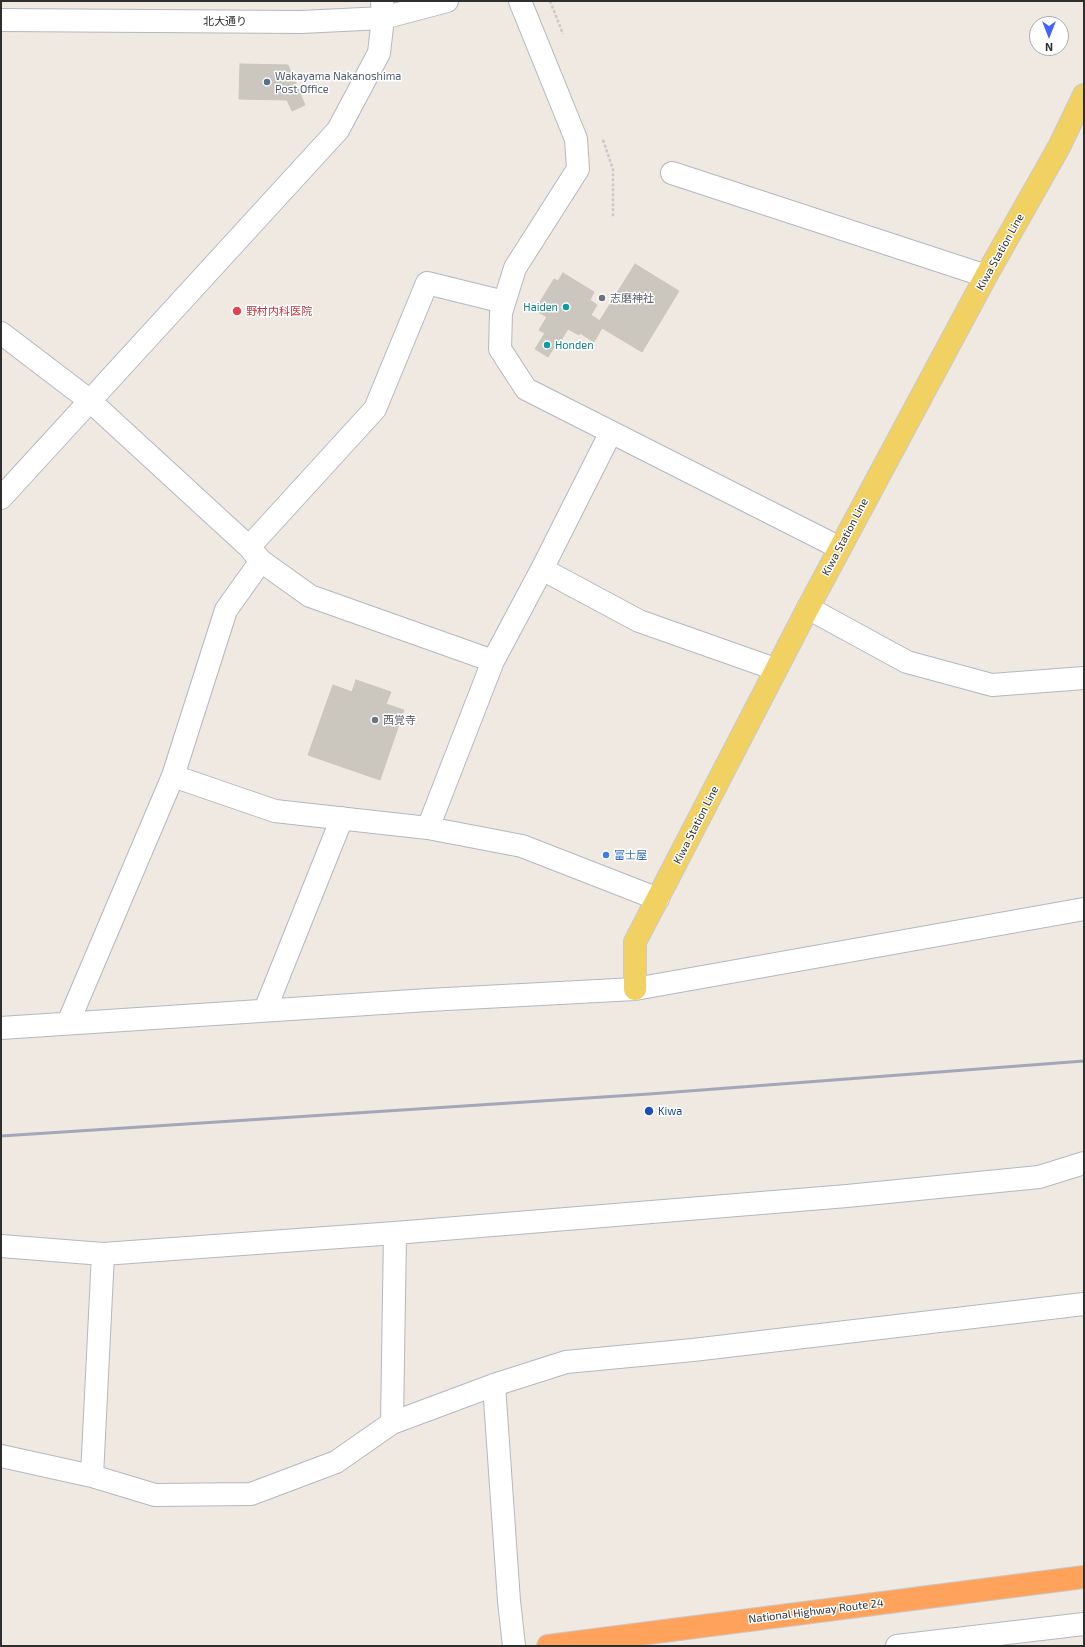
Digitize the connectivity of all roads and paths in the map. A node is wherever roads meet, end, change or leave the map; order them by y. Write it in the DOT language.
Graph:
graph roads {
  1 [pos="447,1"];
  2 [pos="520,1"];
  3 [pos="382,10"];
  4 [pos="1,20"];
  5 [pos="1084,95"];
  6 [pos="672,173"];
  7 [pos="986,276"];
  8 [pos="504,302"];
  9 [pos="1,333"];
  10 [pos="90,400"];
  11 [pos="611,432"];
  12 [pos="1,498"];
  13 [pos="840,548"];
  14 [pos="255,554"];
  15 [pos="542,569"];
  16 [pos="808,608"];
  17 [pos="492,661"];
  18 [pos="775,669"];
  19 [pos="1084,678"];
  20 [pos="172,776"];
  21 [pos="342,818"];
  22 [pos="428,828"];
  23 [pos="658,899"];
  24 [pos="1084,910"];
  25 [pos="635,989"];
  26 [pos="265,1010"];
  27 [pos="68,1023"];
  28 [pos="1,1028"];
  29 [pos="1084,1163"];
  30 [pos="395,1233"];
  31 [pos="1,1246"];
  32 [pos="103,1254"];
  33 [pos="1084,1304"];
  34 [pos="494,1385"];
  35 [pos="392,1424"];
  36 [pos="1,1456"];
  37 [pos="92,1476"];
  38 [pos="1084,1577"];
  39 [pos="1084,1624"];
  40 [pos="514,1646"];
  41 [pos="548,1646"];
  42 [pos="897,1646"];
  1 -- 3 [label="street, 北大通り"];
  2 -- 8 [label="street"];
  3 -- 4 [label="street, 北大通り"];
  3 -- 10 [label="street"];
  5 -- 7 [label="main road, Kiwa Station Line"];
  6 -- 7 [label="street"];
  7 -- 13 [label="main road, Kiwa Station Line"];
  8 -- 11 [label="street"];
  8 -- 14 [label="street"];
  9 -- 10 [label="street"];
  10 -- 12 [label="street"];
  10 -- 14 [label="street"];
  11 -- 13 [label="street"];
  11 -- 15 [label="street"];
  13 -- 16 [label="main road, Kiwa Station Line"];
  14 -- 17 [label="street"];
  14 -- 20 [label="street"];
  15 -- 17 [label="street"];
  15 -- 18 [label="street"];
  16 -- 18 [label="main road, Kiwa Station Line"];
  16 -- 19 [label="street"];
  17 -- 22 [label="street"];
  18 -- 23 [label="main road, Kiwa Station Line"];
  20 -- 21 [label="street"];
  20 -- 27 [label="street"];
  21 -- 22 [label="street"];
  21 -- 26 [label="street"];
  22 -- 23 [label="street"];
  23 -- 25 [label="main road, Kiwa Station Line"];
  24 -- 25 [label="street"];
  25 -- 26 [label="street"];
  26 -- 27 [label="street"];
  27 -- 28 [label="street"];
  29 -- 30 [label="street"];
  30 -- 32 [label="street"];
  30 -- 35 [label="street"];
  31 -- 32 [label="street"];
  32 -- 37 [label="street"];
  33 -- 34 [label="street"];
  34 -- 35 [label="street"];
  34 -- 40 [label="street"];
  35 -- 37 [label="street"];
  36 -- 37 [label="street"];
  38 -- 41 [label="highway, National Highway Route 24"];
  39 -- 42 [label="street"];
}
